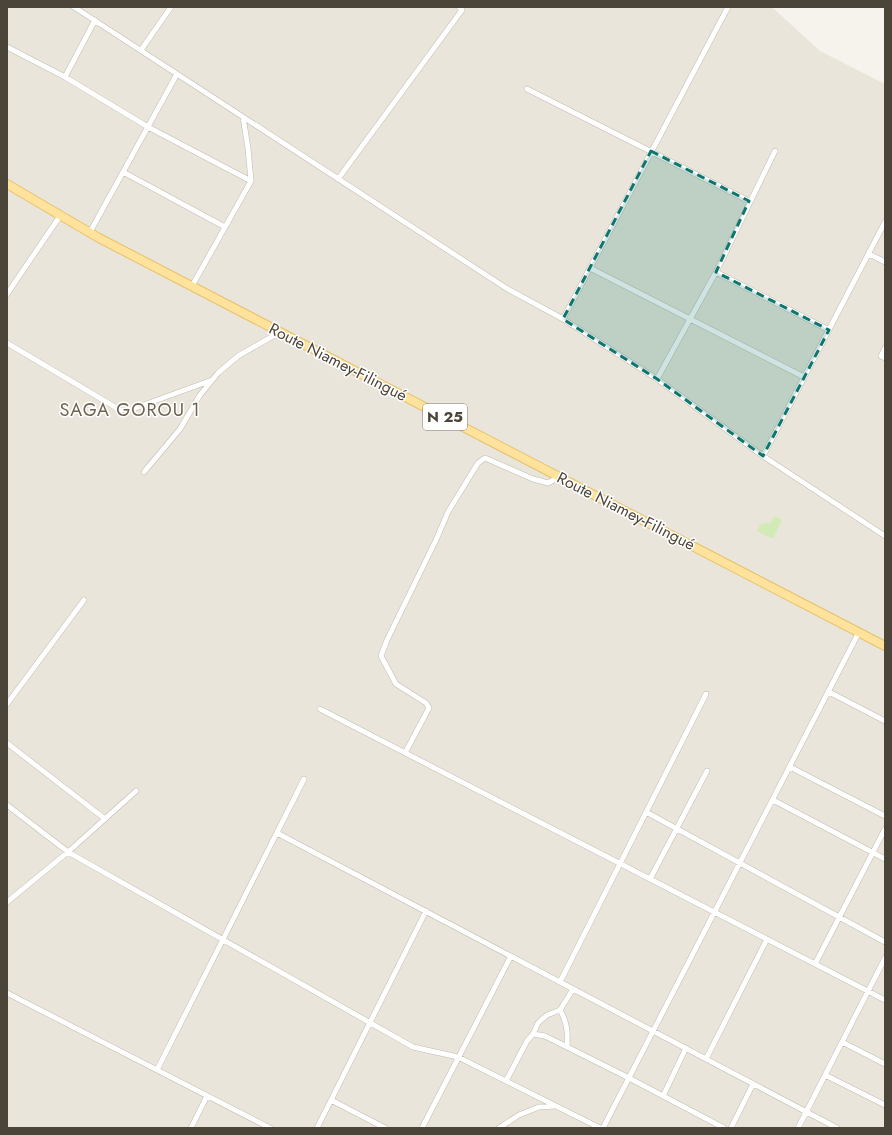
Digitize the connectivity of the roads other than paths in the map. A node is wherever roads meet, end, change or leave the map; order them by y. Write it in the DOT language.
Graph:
graph roads {
  1 [pos="74,7"];
  2 [pos="171,7"];
  3 [pos="459,7"];
  4 [pos="728,7"];
  5 [pos="95,20"];
  6 [pos="7,46"];
  7 [pos="140,50"];
  8 [pos="177,74"];
  9 [pos="65,77"];
  10 [pos="527,89"];
  11 [pos="243,117"];
  12 [pos="148,127"];
  13 [pos="651,151"];
  14 [pos="775,151"];
  15 [pos="123,172"];
  16 [pos="338,179"];
  17 [pos="251,181"];
  18 [pos="7,184"];
  19 [pos="750,201"];
  20 [pos="60,216"];
  21 [pos="885,222"];
  22 [pos="226,226"];
  23 [pos="90,232"];
  24 [pos="869,254"];
  25 [pos="885,262"];
  26 [pos="590,268"];
  27 [pos="716,272"];
  28 [pos="192,286"];
  29 [pos="7,294"];
  30 [pos="690,318"];
  31 [pos="563,319"];
  32 [pos="829,330"];
  33 [pos="280,332"];
  34 [pos="7,343"];
  35 [pos="885,348"];
  36 [pos="885,358"];
  37 [pos="804,377"];
  38 [pos="658,379"];
  39 [pos="212,380"];
  40 [pos="763,456"];
  41 [pos="144,472"];
  42 [pos="559,476"];
  43 [pos="885,536"];
  44 [pos="84,600"];
  45 [pos="859,632"];
  46 [pos="885,646"];
  47 [pos="829,692"];
  48 [pos="706,694"];
  49 [pos="7,704"];
  50 [pos="320,709"];
  51 [pos="885,721"];
  52 [pos="7,743"];
  53 [pos="405,753"];
  54 [pos="790,767"];
  55 [pos="707,771"];
  56 [pos="304,779"];
  57 [pos="136,791"];
  58 [pos="773,800"];
  59 [pos="7,805"];
  60 [pos="646,812"];
  61 [pos="885,816"];
  62 [pos="106,819"];
  63 [pos="677,829"];
  64 [pos="885,829"];
  65 [pos="277,833"];
  66 [pos="68,852"];
  67 [pos="873,852"];
  68 [pos="885,859"];
  69 [pos="740,863"];
  70 [pos="620,864"];
  71 [pos="650,879"];
  72 [pos="7,901"];
  73 [pos="426,911"];
  74 [pos="715,912"];
  75 [pos="840,917"];
  76 [pos="767,939"];
  77 [pos="223,940"];
  78 [pos="885,942"];
  79 [pos="511,956"];
  80 [pos="885,958"];
  81 [pos="816,964"];
  82 [pos="560,982"];
  83 [pos="573,989"];
  84 [pos="868,991"];
  85 [pos="7,993"];
  86 [pos="885,1000"];
  87 [pos="560,1010"];
  88 [pos="370,1023"];
  89 [pos="654,1031"];
  90 [pos="533,1034"];
  91 [pos="842,1042"];
  92 [pos="566,1047"];
  93 [pos="686,1048"];
  94 [pos="458,1057"];
  95 [pos="706,1059"];
  96 [pos="885,1064"];
  97 [pos="157,1070"];
  98 [pos="825,1075"];
  99 [pos="629,1078"];
  100 [pos="506,1081"];
  101 [pos="753,1084"];
  102 [pos="207,1096"];
  103 [pos="663,1096"];
  104 [pos="331,1100"];
  105 [pos="885,1105"];
  106 [pos="556,1106"];
  107 [pos="806,1112"];
  108 [pos="191,1128"];
  109 [pos="270,1128"];
  110 [pos="317,1128"];
  111 [pos="385,1128"];
  112 [pos="422,1128"];
  113 [pos="499,1128"];
  114 [pos="602,1128"];
  115 [pos="724,1128"];
  116 [pos="731,1128"];
  117 [pos="798,1128"];
  118 [pos="837,1128"];
  1 -- 5 [label="street"];
  2 -- 7 [label="street"];
  3 -- 16 [label="street"];
  4 -- 13 [label="street"];
  5 -- 7 [label="street"];
  5 -- 9 [label="street"];
  6 -- 9 [label="street"];
  7 -- 8 [label="street"];
  8 -- 11 [label="street"];
  8 -- 12 [label="street"];
  9 -- 12 [label="street"];
  10 -- 13 [label="street"];
  11 -- 16 [label="street"];
  11 -- 17 [label="street"];
  12 -- 15 [label="street"];
  12 -- 17 [label="street"];
  13 -- 19 [label="street"];
  13 -- 26 [label="street"];
  14 -- 19 [label="street"];
  15 -- 22 [label="street"];
  15 -- 23 [label="street"];
  16 -- 31 [label="street"];
  17 -- 22 [label="street"];
  18 -- 20 [label="main road, Route Niamey-Filingué / N 25"];
  19 -- 27 [label="street"];
  20 -- 23 [label="main road, Route Niamey-Filingué / N 25"];
  20 -- 29 [label="street"];
  21 -- 24 [label="street"];
  22 -- 28 [label="street"];
  23 -- 28 [label="main road, Route Niamey-Filingué / N 25"];
  24 -- 25 [label="street"];
  24 -- 32 [label="street"];
  26 -- 30 [label="street"];
  26 -- 31 [label="street"];
  27 -- 30 [label="street"];
  27 -- 32 [label="street"];
  28 -- 33 [label="main road, Route Niamey-Filingué / N 25"];
  30 -- 37 [label="street"];
  30 -- 38 [label="street"];
  31 -- 38 [label="street"];
  32 -- 37 [label="street"];
  33 -- 39 [label="street"];
  33 -- 42 [label="main road, Route Niamey-Filingué / N 25"];
  34 -- 39 [label="street"];
  35 -- 36 [label="street"];
  37 -- 40 [label="street"];
  38 -- 40 [label="street"];
  39 -- 41 [label="street"];
  40 -- 43 [label="street"];
  42 -- 45 [label="main road, Route Niamey-Filingué / N 25"];
  42 -- 53 [label="street"];
  44 -- 49 [label="street"];
  45 -- 46 [label="main road, Route Niamey-Filingué / N 25"];
  45 -- 47 [label="street"];
  47 -- 51 [label="street"];
  47 -- 54 [label="street"];
  48 -- 60 [label="street"];
  50 -- 53 [label="street"];
  52 -- 62 [label="street"];
  53 -- 70 [label="street"];
  54 -- 58 [label="street"];
  54 -- 61 [label="street"];
  55 -- 63 [label="street"];
  56 -- 65 [label="street"];
  57 -- 62 [label="street"];
  58 -- 67 [label="street"];
  58 -- 69 [label="street"];
  59 -- 66 [label="street"];
  60 -- 63 [label="street"];
  60 -- 70 [label="street"];
  62 -- 66 [label="street"];
  63 -- 69 [label="street"];
  63 -- 71 [label="street"];
  64 -- 67 [label="street"];
  65 -- 73 [label="street"];
  65 -- 77 [label="street"];
  66 -- 72 [label="street"];
  66 -- 77 [label="street"];
  67 -- 68 [label="street"];
  67 -- 75 [label="street"];
  69 -- 74 [label="street"];
  69 -- 75 [label="street"];
  70 -- 71 [label="street"];
  70 -- 82 [label="street"];
  71 -- 74 [label="street"];
  73 -- 79 [label="street"];
  73 -- 88 [label="street"];
  74 -- 76 [label="street"];
  74 -- 89 [label="street"];
  75 -- 78 [label="street"];
  75 -- 81 [label="street"];
  76 -- 81 [label="street"];
  76 -- 95 [label="street"];
  77 -- 88 [label="street"];
  77 -- 97 [label="street"];
  79 -- 82 [label="street"];
  79 -- 94 [label="street"];
  80 -- 84 [label="street"];
  81 -- 84 [label="street"];
  82 -- 83 [label="street"];
  83 -- 87 [label="street"];
  83 -- 89 [label="street"];
  84 -- 86 [label="street"];
  84 -- 91 [label="street"];
  85 -- 97 [label="street"];
  87 -- 90 [label="street"];
  87 -- 92 [label="street"];
  88 -- 94 [label="street"];
  88 -- 104 [label="street"];
  89 -- 93 [label="street"];
  89 -- 99 [label="street"];
  90 -- 92 [label="street"];
  90 -- 100 [label="street"];
  91 -- 96 [label="street"];
  91 -- 98 [label="street"];
  92 -- 99 [label="street"];
  93 -- 95 [label="street"];
  93 -- 103 [label="street"];
  94 -- 100 [label="street"];
  94 -- 112 [label="street"];
  95 -- 101 [label="street"];
  97 -- 102 [label="street"];
  98 -- 105 [label="street"];
  98 -- 107 [label="street"];
  99 -- 103 [label="street"];
  99 -- 114 [label="street"];
  100 -- 106 [label="street"];
  101 -- 107 [label="street"];
  101 -- 116 [label="street"];
  102 -- 108 [label="street"];
  102 -- 109 [label="street"];
  103 -- 115 [label="street"];
  104 -- 110 [label="street"];
  104 -- 111 [label="street"];
  106 -- 113 [label="street"];
  106 -- 114 [label="street"];
  107 -- 117 [label="street"];
  107 -- 118 [label="street"];
}
